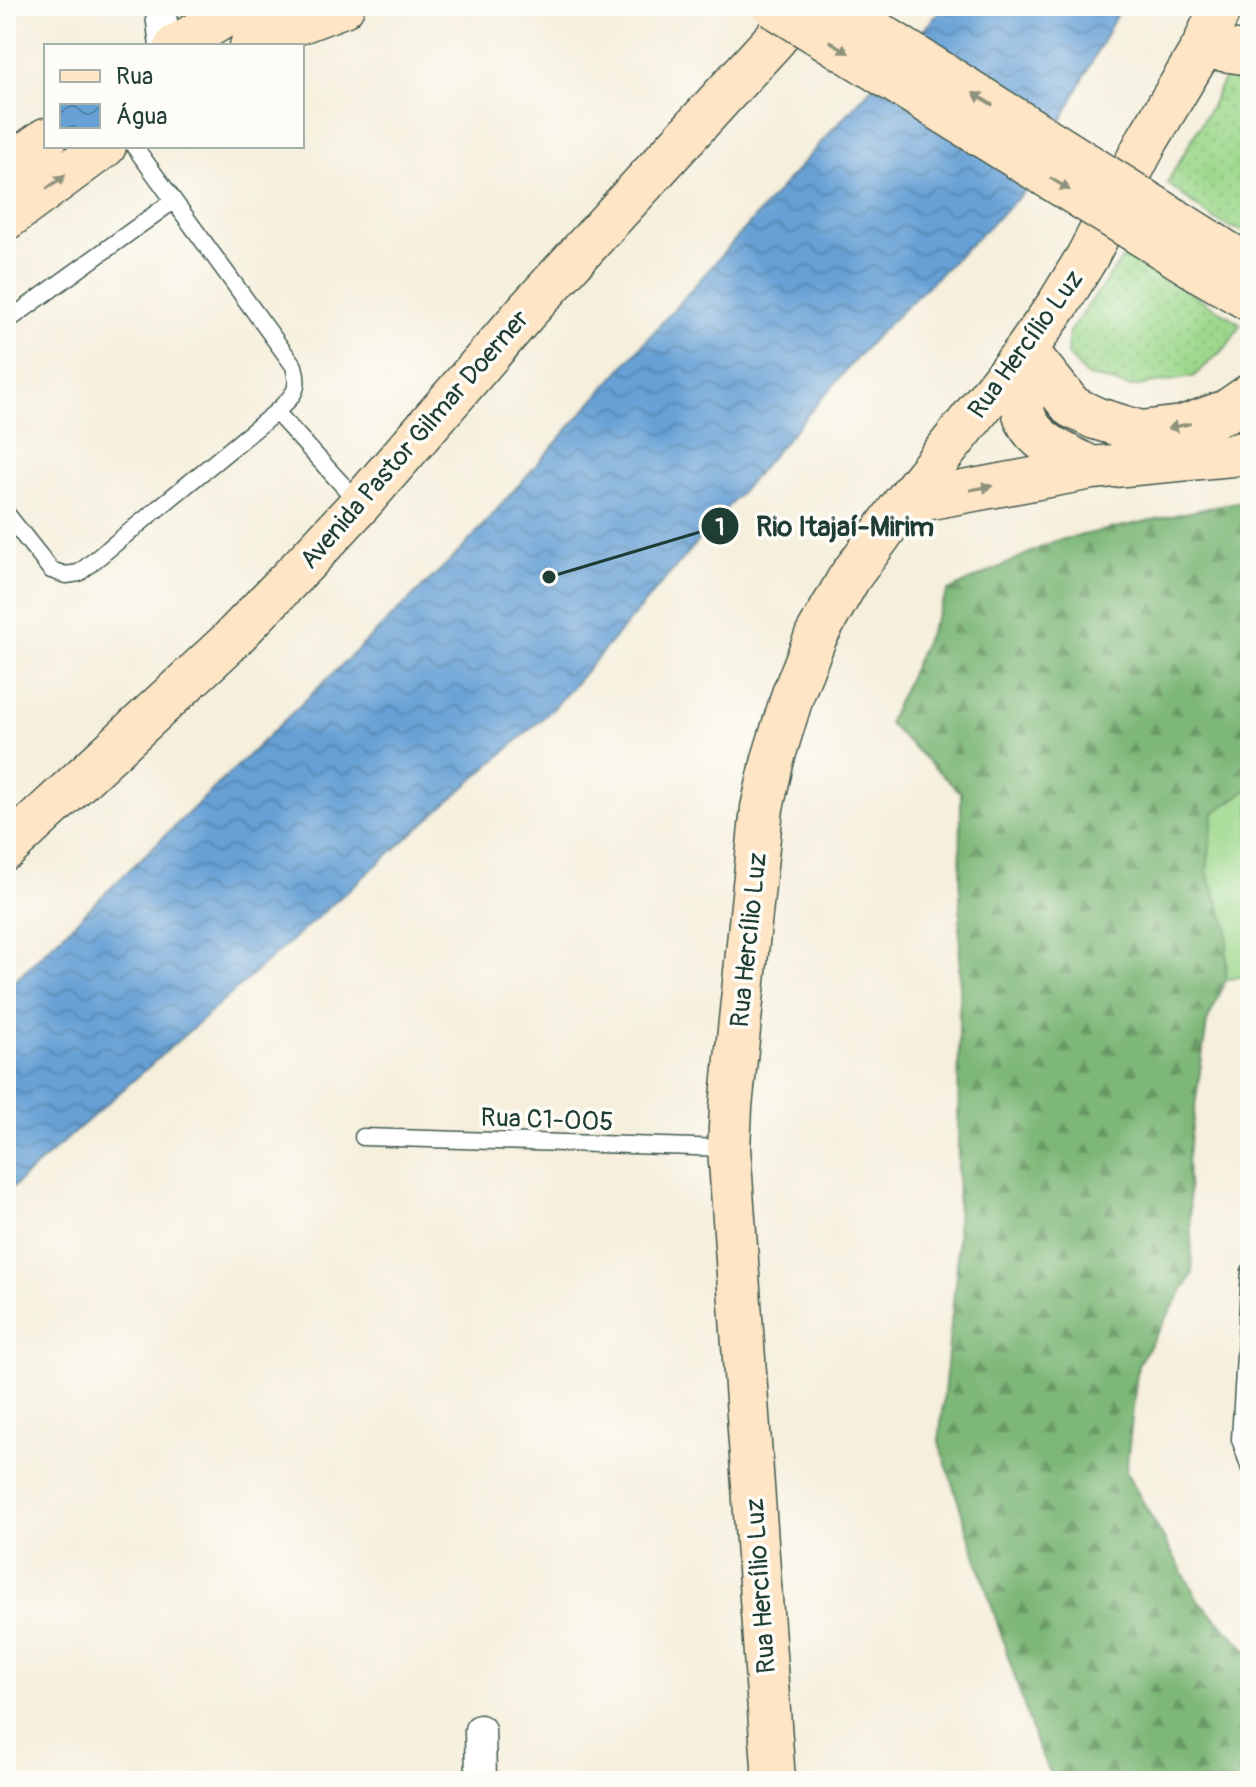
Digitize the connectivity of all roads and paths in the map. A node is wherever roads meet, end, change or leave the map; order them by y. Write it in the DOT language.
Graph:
graph roads {
  1 [pos="160,6"];
  2 [pos="241,6"];
  3 [pos="343,6"];
  4 [pos="773,6"];
  5 [pos="797,6"];
  6 [pos="835,6"];
  7 [pos="1221,6"];
  8 [pos="165,44"];
  9 [pos="179,44"];
  10 [pos="254,44"];
  11 [pos="1203,47"];
  12 [pos="1250,54"];
  13 [pos="44,140"];
  14 [pos="102,148"];
  15 [pos="135,148"];
  16 [pos="6,168"];
  17 [pos="173,201"];
  18 [pos="6,219"];
  19 [pos="1231,276"];
  20 [pos="6,322"];
  21 [pos="1026,350"];
  22 [pos="1250,395"];
  23 [pos="276,412"];
  24 [pos="1250,451"];
  25 [pos="1092,468"];
  26 [pos="904,503"];
  27 [pos="360,504"];
  28 [pos="6,513"];
  29 [pos="6,849"];
  30 [pos="363,1137"];
  31 [pos="729,1148"];
  32 [pos="1250,1271"];
  33 [pos="1250,1469"];
  34 [pos="480,1730"];
  35 [pos="481,1781"];
  36 [pos="774,1781"];
  1 -- 8 [label="street"];
  2 -- 9 [label="main road"];
  3 -- 10 [label="main road"];
  4 -- 19 [label="main road, one-way, bridge"];
  5 -- 27 [label="main road, Avenida Pastor Gilmar Doerner"];
  19 -- 6 [label="main road, one-way, bridge"];
  7 -- 11 [label="main road, Rua Hercílio Luz"];
  11 -- 12 [label="main road"];
  11 -- 21 [label="main road, Rua Hercílio Luz"];
  13 -- 16 [label="main road"];
  18 -- 14 [label="main road, one-way"];
  15 -- 17 [label="lane"];
  17 -- 20 [label="lane"];
  17 -- 23 [label="lane"];
  22 -- 21 [label="main road, one-way"];
  21 -- 25 [label="main road"];
  21 -- 26 [label="main road, Rua Hercílio Luz"];
  23 -- 27 [label="lane"];
  23 -- 28 [label="lane"];
  24 -- 25 [label="main road"];
  26 -- 25 [label="main road, one-way"];
  26 -- 31 [label="main road, Rua Hercílio Luz"];
  27 -- 29 [label="main road, Avenida Pastor Gilmar Doerner"];
  30 -- 31 [label="lane, Rua C1-005"];
  31 -- 36 [label="main road, Rua Hercílio Luz"];
  32 -- 33 [label="lane"];
  34 -- 35 [label="street"];
}
